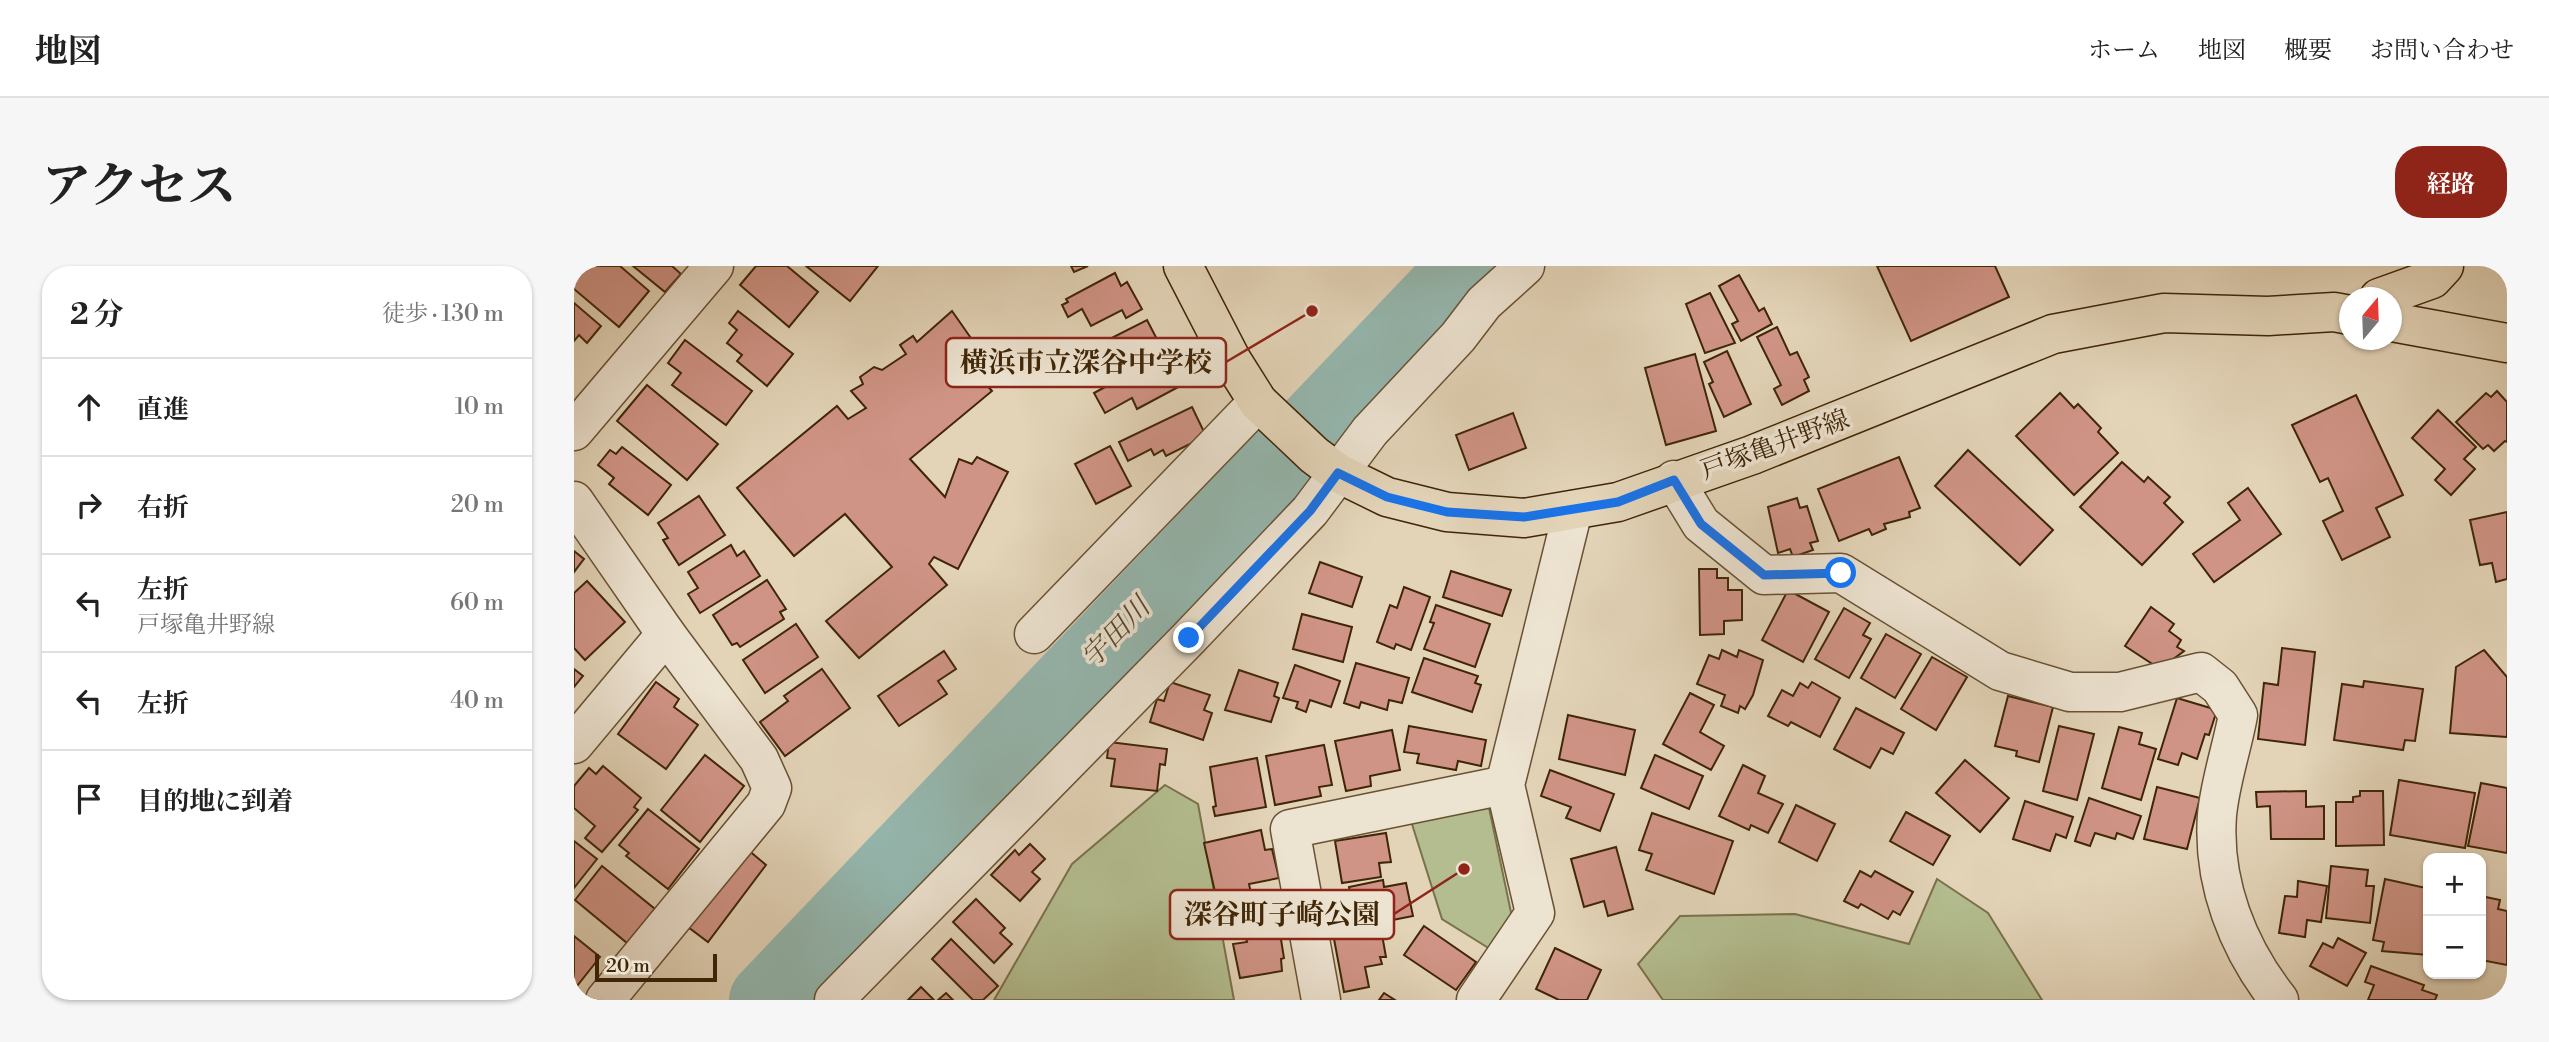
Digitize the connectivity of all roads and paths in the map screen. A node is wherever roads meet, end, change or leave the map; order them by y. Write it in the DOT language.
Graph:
graph roads {
  1 [pos="714,266"];
  2 [pos="1183,266"];
  3 [pos="1205,266"];
  4 [pos="1525,266"];
  5 [pos="2444,266"];
  6 [pos="2402,290"];
  7 [pos="2339,312"];
  8 [pos="2402,325"];
  9 [pos="1220,335"];
  10 [pos="2507,343"];
  11 [pos="1265,409"];
  12 [pos="574,431"];
  13 [pos="1326,464"];
  14 [pos="1674,480"];
  15 [pos="574,501"];
  16 [pos="1573,510"];
  17 [pos="666,634"];
  18 [pos="1034,634"];
  19 [pos="574,744"];
  20 [pos="1505,785"];
  21 [pos="605,1000"];
  22 [pos="834,1000"];
  23 [pos="1321,1000"];
  24 [pos="1476,1000"];
  25 [pos="2279,1000"];
  1 -- 12 [label="street"];
  2 -- 9 [label="main road, 戸塚亀井野線"];
  3 -- 9 [label="main road, 戸塚亀井野線"];
  4 -- 13 [label="street"];
  5 -- 6 [label="main road"];
  7 -- 14 [label="main road, 戸塚亀井野線"];
  8 -- 10 [label="main road"];
  9 -- 11 [label="main road, 戸塚亀井野線"];
  11 -- 13 [label="main road, 戸塚亀井野線"];
  11 -- 18 [label="street"];
  13 -- 16 [label="main road, 戸塚亀井野線"];
  13 -- 22 [label="street"];
  14 -- 16 [label="main road, 戸塚亀井野線"];
  14 -- 25 [label="street"];
  15 -- 17 [label="street"];
  16 -- 20 [label="street"];
  17 -- 19 [label="street"];
  17 -- 21 [label="street"];
  20 -- 23 [label="street"];
  20 -- 24 [label="street"];
}
